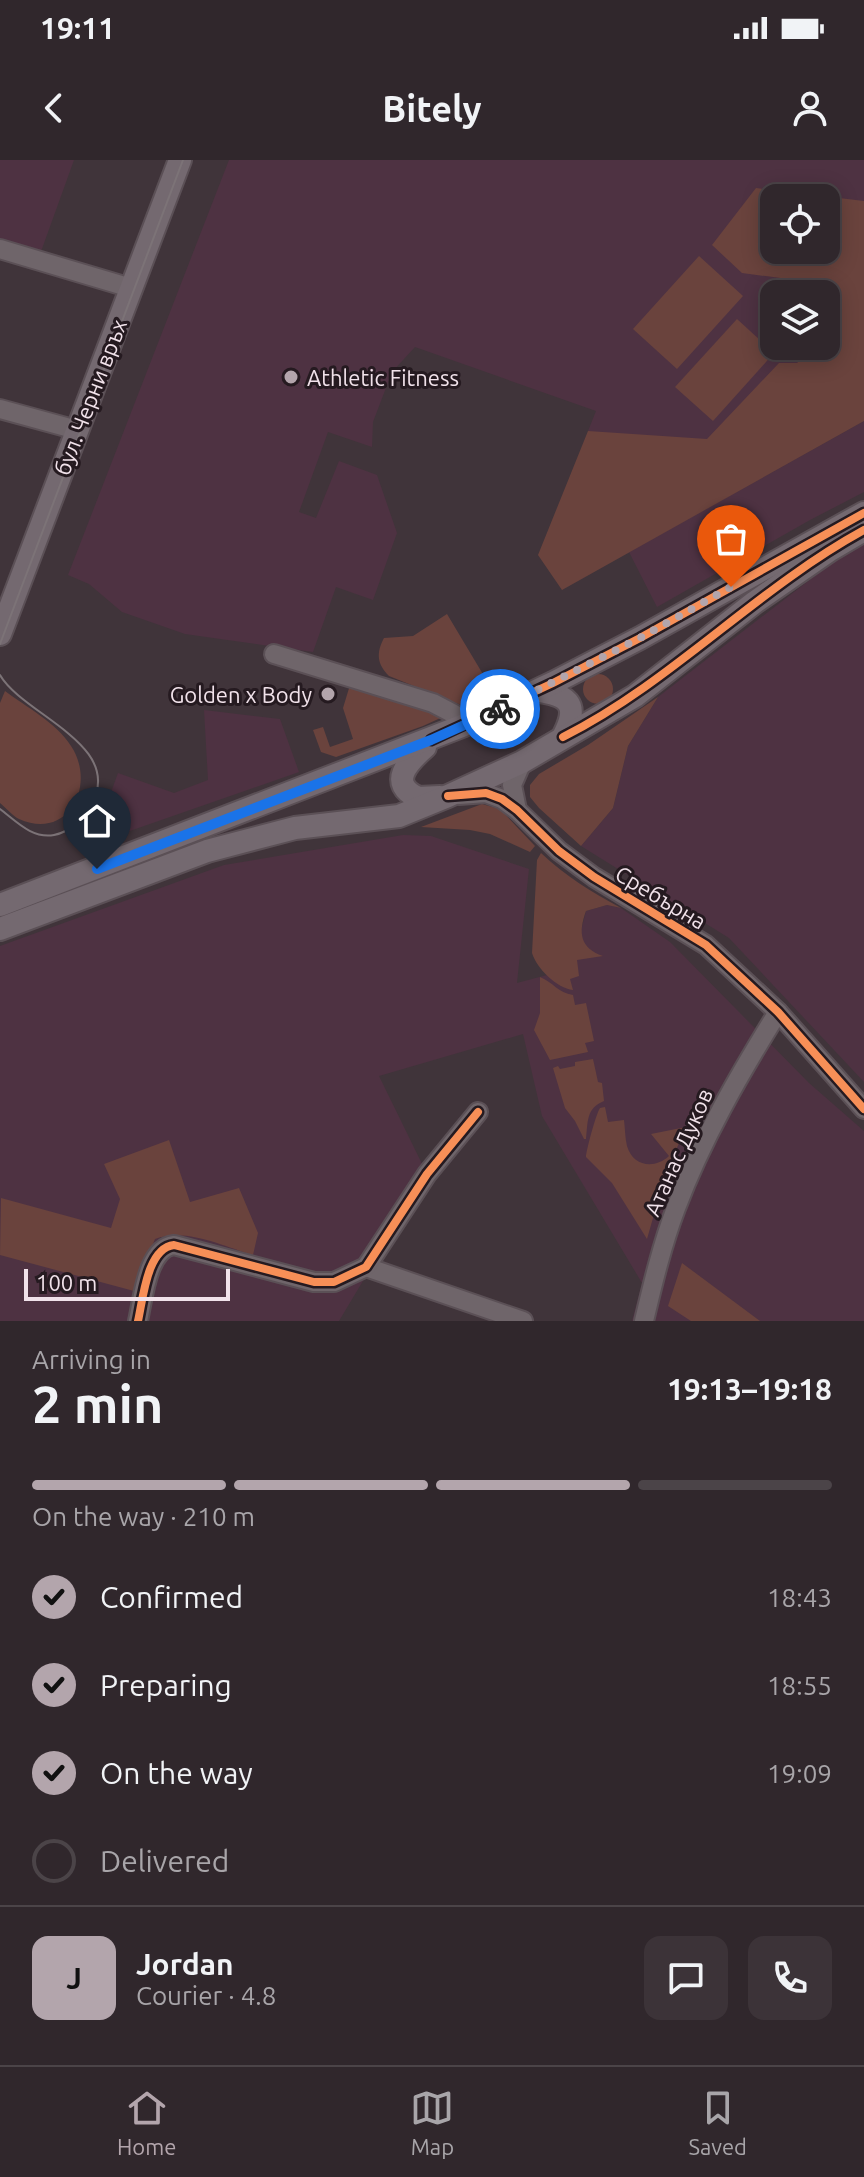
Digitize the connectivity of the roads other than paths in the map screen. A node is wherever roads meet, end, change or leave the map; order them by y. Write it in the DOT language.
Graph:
graph roads {
  1 [pos="180,160"];
  2 [pos="0,249"];
  3 [pos="131,288"];
  4 [pos="0,409"];
  5 [pos="77,430"];
  6 [pos="864,513"];
  7 [pos="864,530"];
  8 [pos="0,634"];
  9 [pos="274,654"];
  10 [pos="539,691"];
  11 [pos="462,726"];
  12 [pos="563,737"];
  13 [pos="431,740"];
  14 [pos="522,762"];
  15 [pos="448,796"];
  16 [pos="517,810"];
  17 [pos="0,905"];
  18 [pos="0,929"];
  19 [pos="778,1012"];
  20 [pos="864,1109"];
  21 [pos="478,1112"];
  22 [pos="366,1267"];
  23 [pos="138,1321"];
  24 [pos="523,1321"];
  25 [pos="644,1321"];
  1 -- 3 [label="main road, бул. Черни връх"];
  2 -- 3 [label="street"];
  3 -- 5 [label="main road, бул. Черни връх"];
  4 -- 5 [label="street"];
  5 -- 8 [label="main road, бул. Черни връх"];
  6 -- 10 [label="main road"];
  7 -- 12 [label="main road"];
  9 -- 11 [label="street"];
  10 -- 11 [label="main road"];
  10 -- 12 [label="main road"];
  11 -- 13 [label="main road"];
  12 -- 14 [label="main road"];
  13 -- 15 [label="main road"];
  13 -- 17 [label="main road"];
  14 -- 15 [label="main road"];
  14 -- 16 [label="street"];
  15 -- 16 [label="street, Сребърна"];
  15 -- 18 [label="main road, Сребърна"];
  16 -- 19 [label="street, Сребърна"];
  19 -- 20 [label="street, Сребърна"];
  19 -- 25 [label="street, Атанас Дуков"];
  21 -- 22 [label="street"];
  22 -- 23 [label="street"];
  22 -- 24 [label="street"];
}
